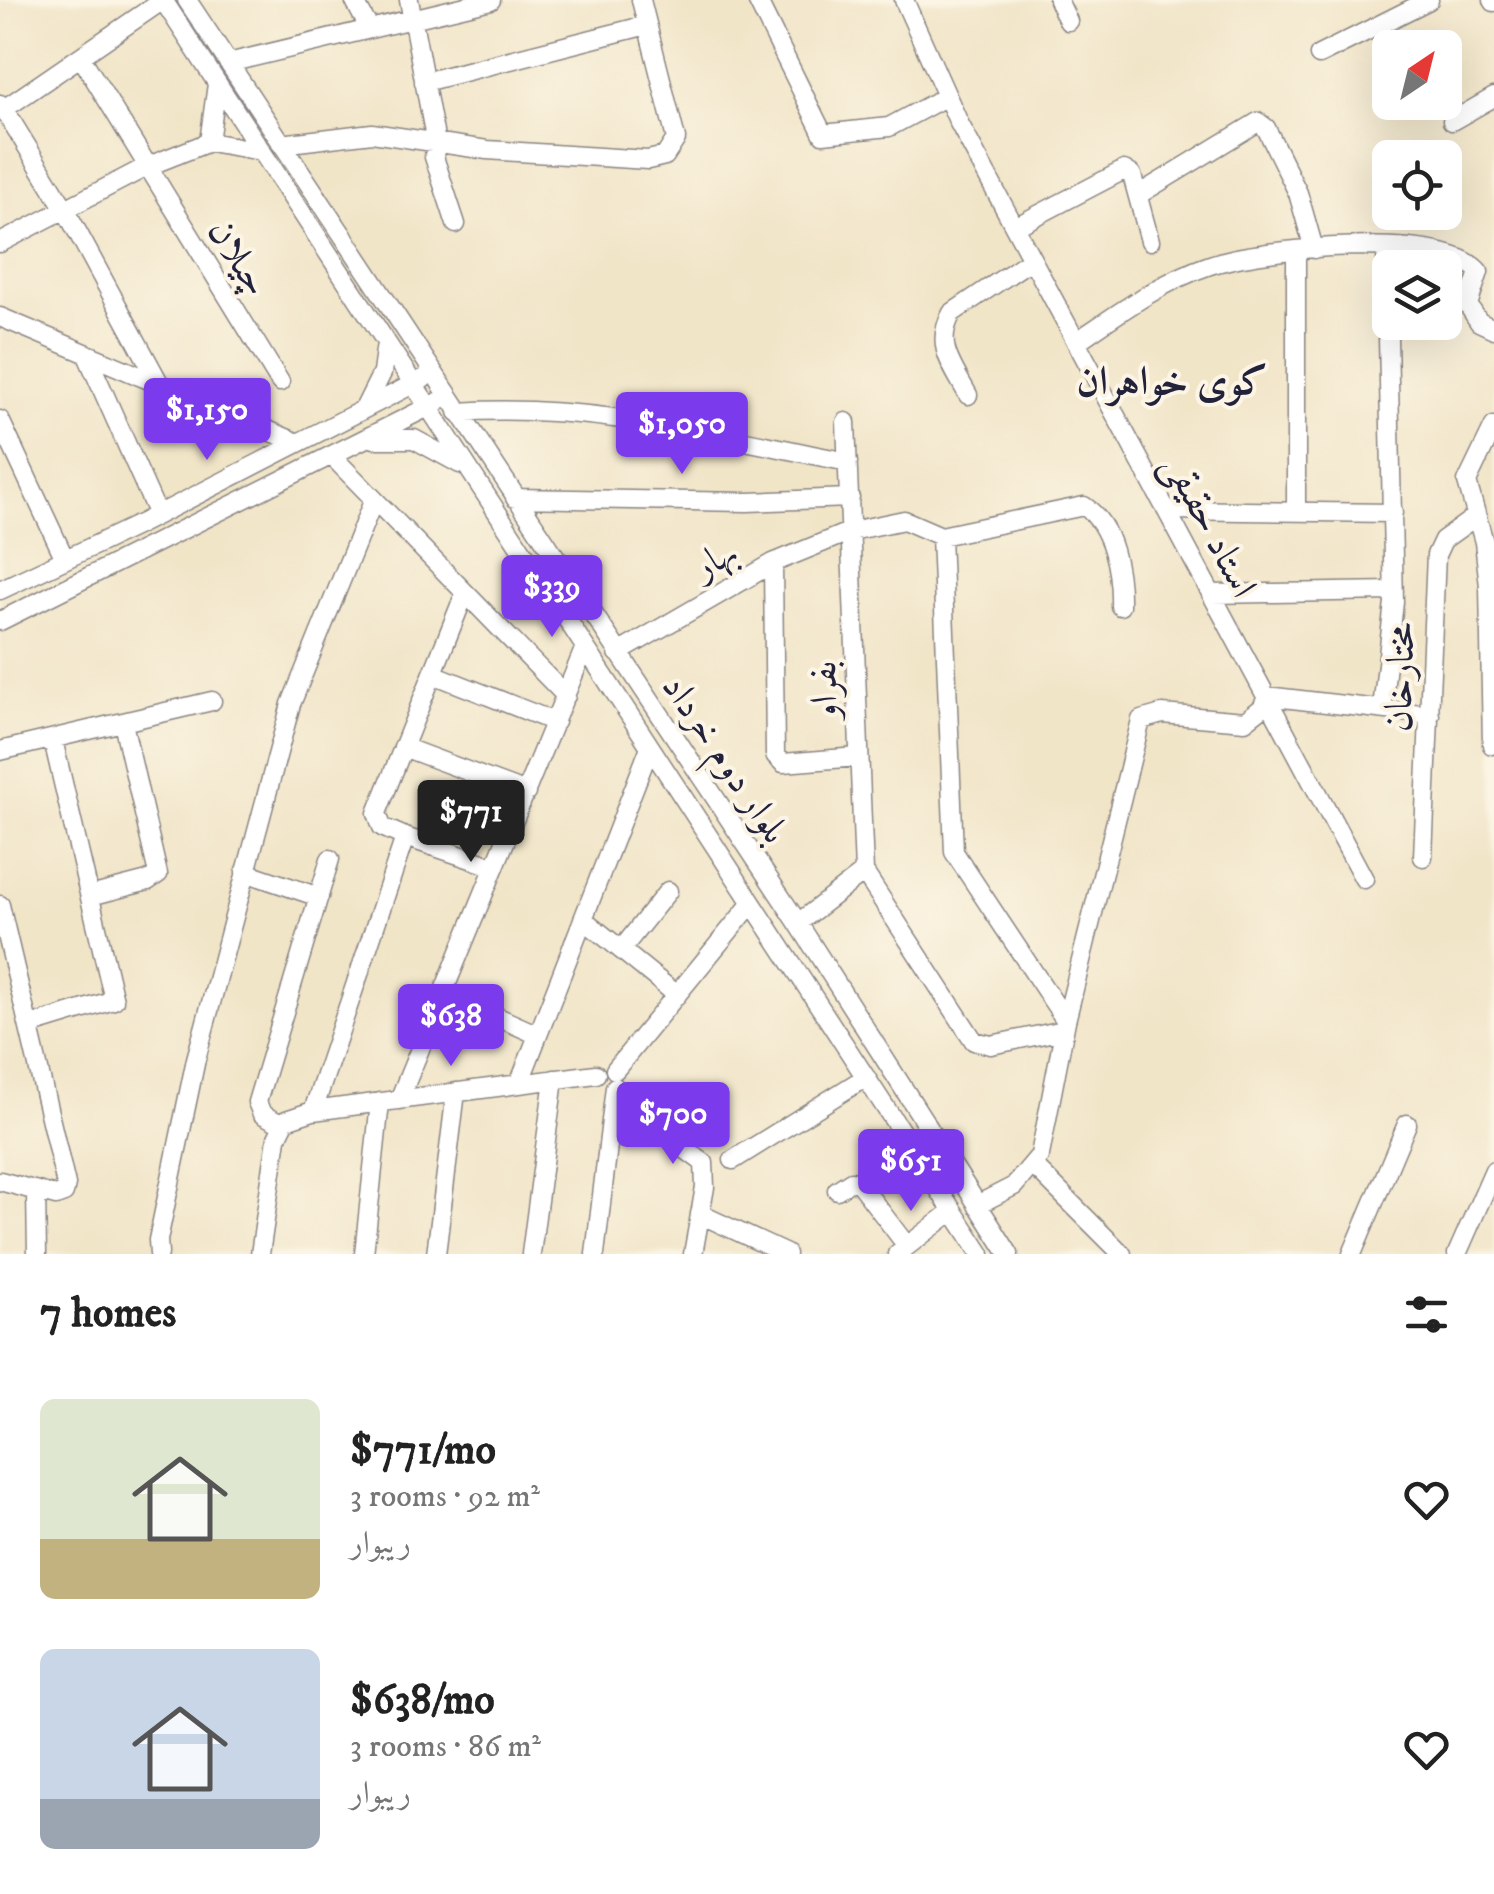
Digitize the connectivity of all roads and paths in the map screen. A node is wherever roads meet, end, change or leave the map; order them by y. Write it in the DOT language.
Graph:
graph roads {
  1 [pos="163,0"];
  2 [pos="186,0"];
  3 [pos="354,0"];
  4 [pos="490,0"];
  5 [pos="642,0"];
  6 [pos="758,0"];
  7 [pos="904,0"];
  8 [pos="1058,0"];
  9 [pos="1429,0"];
  10 [pos="410,9"];
  11 [pos="1068,21"];
  12 [pos="647,25"];
  13 [pos="369,28"];
  14 [pos="1319,55"];
  15 [pos="81,57"];
  16 [pos="228,63"];
  17 [pos="424,82"];
  18 [pos="218,84"];
  19 [pos="948,96"];
  20 [pos="1494,97"];
  21 [pos="2,106"];
  22 [pos="1462,115"];
  23 [pos="209,142"];
  24 [pos="436,143"];
  25 [pos="281,144"];
  26 [pos="261,151"];
  27 [pos="146,167"];
  28 [pos="1138,195"];
  29 [pos="65,208"];
  30 [pos="456,224"];
  31 [pos="1015,228"];
  32 [pos="1150,241"];
  33 [pos="0,243"];
  34 [pos="1386,248"];
  35 [pos="1305,249"];
  36 [pos="1032,260"];
  37 [pos="370,280"];
  38 [pos="350,288"];
  39 [pos="0,317"];
  40 [pos="1494,329"];
  41 [pos="386,342"];
  42 [pos="1076,342"];
  43 [pos="86,353"];
  44 [pos="432,374"];
  45 [pos="280,382"];
  46 [pos="414,384"];
  47 [pos="162,388"];
  48 [pos="968,395"];
  49 [pos="453,405"];
  50 [pos="428,407"];
  51 [pos="362,410"];
  52 [pos="0,420"];
  53 [pos="846,422"];
  54 [pos="1494,426"];
  55 [pos="364,440"];
  56 [pos="298,443"];
  57 [pos="332,456"];
  58 [pos="848,462"];
  59 [pos="470,472"];
  60 [pos="515,498"];
  61 [pos="850,498"];
  62 [pos="374,499"];
  63 [pos="1166,510"];
  64 [pos="1296,512"];
  65 [pos="1393,513"];
  66 [pos="158,515"];
  67 [pos="1475,517"];
  68 [pos="851,531"];
  69 [pos="941,536"];
  70 [pos="65,558"];
  71 [pos="772,563"];
  72 [pos="0,590"];
  73 [pos="1394,591"];
  74 [pos="465,592"];
  75 [pos="1211,594"];
  76 [pos="1120,606"];
  77 [pos="0,621"];
  78 [pos="585,648"];
  79 [pos="618,653"];
  80 [pos="433,674"];
  81 [pos="566,696"];
  82 [pos="1266,696"];
  83 [pos="212,701"];
  84 [pos="1382,709"];
  85 [pos="1430,715"];
  86 [pos="555,722"];
  87 [pos="123,723"];
  88 [pos="53,740"];
  89 [pos="1492,745"];
  90 [pos="650,746"];
  91 [pos="404,747"];
  92 [pos="0,751"];
  93 [pos="858,756"];
  94 [pos="526,793"];
  95 [pos="405,836"];
  96 [pos="1423,857"];
  97 [pos="330,859"];
  98 [pos="495,868"];
  99 [pos="245,872"];
  100 [pos="864,872"];
  101 [pos="1364,879"];
  102 [pos="668,891"];
  103 [pos="90,896"];
  104 [pos="319,897"];
  105 [pos="752,903"];
  106 [pos="0,905"];
  107 [pos="583,919"];
  108 [pos="798,923"];
  109 [pos="621,950"];
  110 [pos="444,993"];
  111 [pos="676,995"];
  112 [pos="28,1026"];
  113 [pos="1065,1026"];
  114 [pos="538,1035"];
  115 [pos="866,1078"];
  116 [pos="554,1080"];
  117 [pos="610,1082"];
  118 [pos="518,1084"];
  119 [pos="456,1092"];
  120 [pos="390,1101"];
  121 [pos="313,1112"];
  122 [pos="283,1124"];
  123 [pos="1408,1124"];
  124 [pos="732,1160"];
  125 [pos="1034,1166"];
  126 [pos="1494,1170"];
  127 [pos="0,1181"];
  128 [pos="837,1190"];
  129 [pos="36,1191"];
  130 [pos="1488,1200"];
  131 [pos="977,1205"];
  132 [pos="953,1211"];
  133 [pos="700,1214"];
  134 [pos="159,1247"];
  135 [pos="902,1250"];
  136 [pos="37,1254"];
  137 [pos="174,1254"];
  138 [pos="260,1254"];
  139 [pos="364,1254"];
  140 [pos="436,1254"];
  141 [pos="531,1254"];
  142 [pos="595,1254"];
  143 [pos="693,1254"];
  144 [pos="786,1254"];
  145 [pos="981,1254"];
  146 [pos="1009,1254"];
  147 [pos="1122,1254"];
  148 [pos="1352,1254"];
  149 [pos="1457,1254"];
  1 -- 15 [label="street"];
  1 -- 18 [label="street, بلوار دوم خرداد"];
  2 -- 16 [label="street, بلوار دوم خرداد"];
  3 -- 13 [label="street"];
  4 -- 10 [label="street"];
  5 -- 12 [label="street"];
  6 -- 19 [label="street"];
  7 -- 19 [label="street, استاد حقیقی"];
  8 -- 11 [label="street"];
  9 -- 14 [label="street"];
  10 -- 13 [label="street"];
  10 -- 17 [label="street"];
  12 -- 17 [label="street"];
  12 -- 24 [label="street"];
  13 -- 16 [label="street"];
  15 -- 21 [label="street"];
  15 -- 27 [label="street, چیلان"];
  16 -- 25 [label="street, بلوار دوم خرداد"];
  17 -- 24 [label="street"];
  18 -- 23 [label="street"];
  18 -- 26 [label="street, بلوار دوم خرداد"];
  19 -- 31 [label="street, استاد حقیقی"];
  20 -- 22 [label="street"];
  21 -- 29 [label="street"];
  23 -- 26 [label="street"];
  23 -- 27 [label="street"];
  24 -- 25 [label="street"];
  24 -- 30 [label="street"];
  25 -- 37 [label="street, بلوار دوم خرداد"];
  26 -- 38 [label="street, بلوار دوم خرداد"];
  27 -- 29 [label="street"];
  27 -- 45 [label="street, چیلان"];
  28 -- 31 [label="street"];
  28 -- 32 [label="street"];
  28 -- 35 [label="street"];
  29 -- 33 [label="street"];
  29 -- 47 [label="street"];
  31 -- 36 [label="street, استاد حقیقی"];
  34 -- 35 [label="street"];
  34 -- 40 [label="street"];
  34 -- 65 [label="street"];
  35 -- 42 [label="street"];
  35 -- 64 [label="street"];
  36 -- 42 [label="street, استاد حقیقی"];
  36 -- 48 [label="street"];
  37 -- 38 [label="street"];
  37 -- 44 [label="street, بلوار دوم خرداد"];
  38 -- 41 [label="street, بلوار دوم خرداد"];
  39 -- 43 [label="street"];
  41 -- 46 [label="street, بلوار دوم خرداد"];
  41 -- 51 [label="street"];
  42 -- 63 [label="street, استاد حقیقی"];
  43 -- 47 [label="street"];
  43 -- 66 [label="street"];
  44 -- 46 [label="street"];
  44 -- 49 [label="street, بلوار دوم خرداد"];
  46 -- 50 [label="street, بلوار دوم خرداد"];
  46 -- 51 [label="street"];
  47 -- 56 [label="street"];
  49 -- 50 [label="street"];
  49 -- 58 [label="street"];
  49 -- 60 [label="street, بلوار دوم خرداد"];
  50 -- 55 [label="street"];
  50 -- 59 [label="street, بلوار دوم خرداد"];
  51 -- 56 [label="street"];
  52 -- 70 [label="street"];
  53 -- 58 [label="street, بفراو"];
  54 -- 67 [label="street"];
  55 -- 57 [label="street"];
  55 -- 59 [label="street"];
  56 -- 66 [label="street"];
  57 -- 62 [label="street"];
  57 -- 77 [label="street"];
  58 -- 61 [label="street, بفراو"];
  59 -- 78 [label="street, بلوار دوم خرداد"];
  60 -- 61 [label="street"];
  60 -- 79 [label="street, بلوار دوم خرداد"];
  61 -- 68 [label="street, بفراو"];
  62 -- 74 [label="street"];
  62 -- 99 [label="street"];
  63 -- 64 [label="street"];
  63 -- 75 [label="street, استاد حقیقی"];
  64 -- 65 [label="street"];
  65 -- 73 [label="street"];
  66 -- 70 [label="street"];
  67 -- 85 [label="street, مختارخان"];
  67 -- 89 [label="street"];
  68 -- 69 [label="street, بهار"];
  68 -- 71 [label="street, بهار"];
  68 -- 93 [label="street, بفراو"];
  69 -- 76 [label="street"];
  69 -- 113 [label="street"];
  70 -- 72 [label="street"];
  71 -- 79 [label="street, بهار"];
  71 -- 93 [label="street"];
  73 -- 75 [label="street"];
  73 -- 84 [label="street"];
  74 -- 80 [label="street"];
  74 -- 81 [label="street"];
  75 -- 82 [label="street, استاد حقیقی"];
  78 -- 81 [label="street"];
  78 -- 90 [label="street, بلوار دوم خرداد"];
  79 -- 108 [label="street, بلوار دوم خرداد"];
  80 -- 86 [label="street"];
  80 -- 91 [label="street"];
  81 -- 86 [label="street"];
  82 -- 84 [label="street"];
  82 -- 101 [label="street, استاد حقیقی"];
  82 -- 113 [label="street"];
  83 -- 87 [label="street"];
  84 -- 85 [label="street"];
  85 -- 96 [label="street, مختارخان"];
  86 -- 94 [label="street"];
  87 -- 88 [label="street"];
  87 -- 103 [label="street"];
  88 -- 92 [label="street"];
  88 -- 103 [label="street"];
  90 -- 105 [label="street, بلوار دوم خرداد"];
  90 -- 107 [label="street"];
  91 -- 94 [label="street"];
  91 -- 95 [label="street"];
  93 -- 100 [label="street, بفراو"];
  94 -- 98 [label="street"];
  95 -- 98 [label="street"];
  95 -- 121 [label="street"];
  97 -- 104 [label="street"];
  98 -- 110 [label="street"];
  99 -- 104 [label="street"];
  99 -- 134 [label="street"];
  100 -- 108 [label="street"];
  100 -- 113 [label="street"];
  102 -- 109 [label="street"];
  103 -- 112 [label="street"];
  104 -- 122 [label="street"];
  105 -- 111 [label="street"];
  105 -- 115 [label="street, بلوار دوم خرداد"];
  106 -- 112 [label="street"];
  107 -- 109 [label="street"];
  107 -- 114 [label="street"];
  108 -- 131 [label="street, بلوار دوم خرداد"];
  109 -- 111 [label="street"];
  110 -- 114 [label="street"];
  110 -- 120 [label="street"];
  111 -- 117 [label="street"];
  112 -- 129 [label="street"];
  113 -- 125 [label="street"];
  114 -- 118 [label="street"];
  115 -- 124 [label="street"];
  115 -- 132 [label="street, بلوار دوم خرداد"];
  116 -- 117 [label="street"];
  116 -- 118 [label="street"];
  116 -- 141 [label="street"];
  117 -- 133 [label="street"];
  117 -- 142 [label="street"];
  118 -- 119 [label="street"];
  119 -- 120 [label="street"];
  119 -- 140 [label="street"];
  120 -- 121 [label="street"];
  120 -- 139 [label="street"];
  121 -- 122 [label="street"];
  122 -- 138 [label="street"];
  123 -- 148 [label="street"];
  125 -- 131 [label="street"];
  125 -- 147 [label="street"];
  126 -- 130 [label="street"];
  127 -- 129 [label="street"];
  128 -- 135 [label="street"];
  129 -- 136 [label="street"];
  130 -- 149 [label="street"];
  131 -- 146 [label="street, بلوار دوم خرداد"];
  132 -- 135 [label="street"];
  132 -- 145 [label="street, بلوار دوم خرداد"];
  133 -- 143 [label="street"];
  133 -- 144 [label="street"];
  134 -- 137 [label="street"];
}
